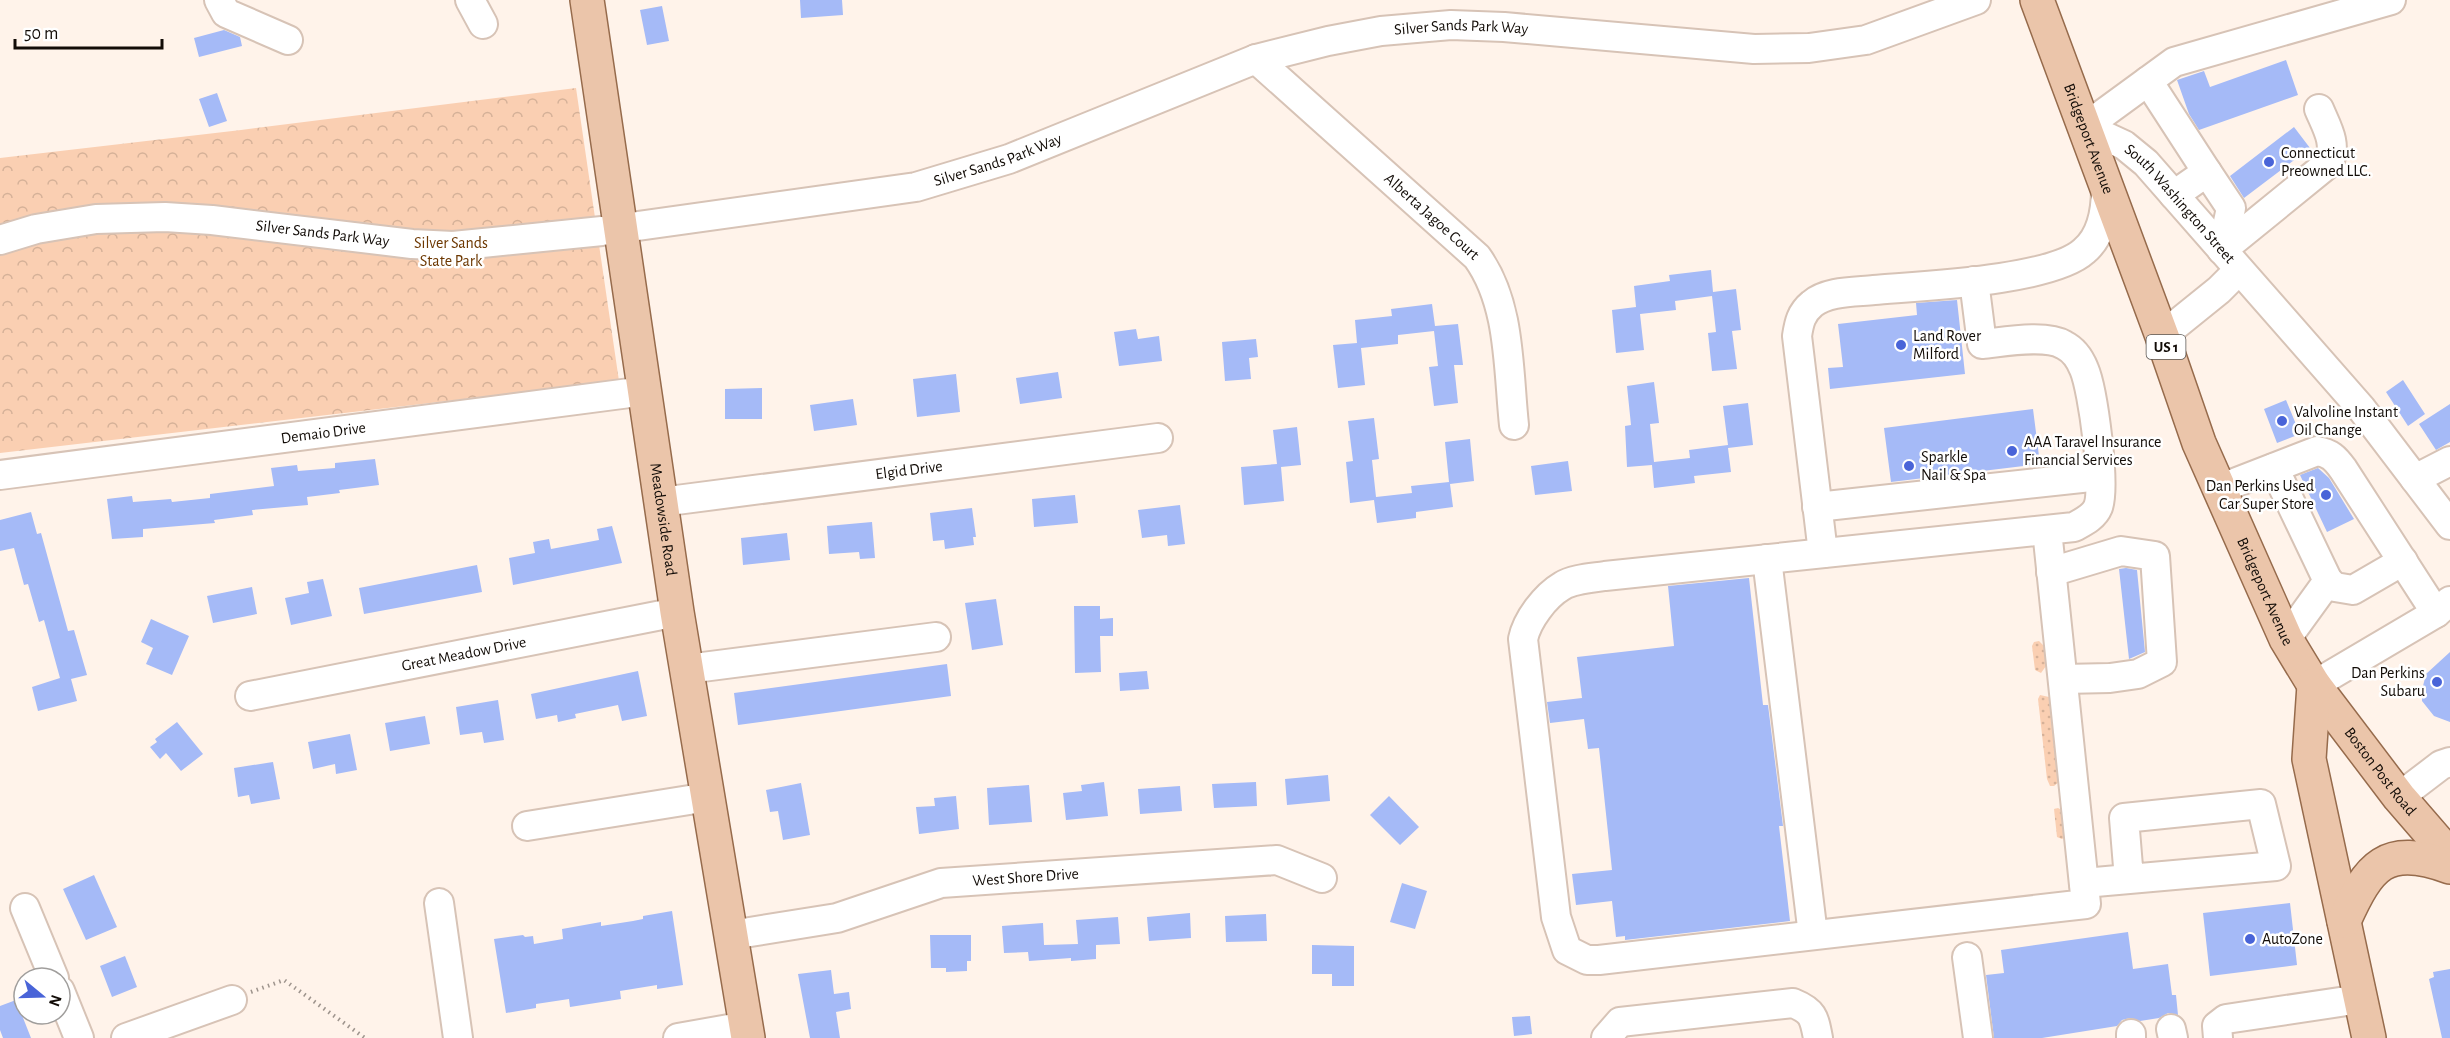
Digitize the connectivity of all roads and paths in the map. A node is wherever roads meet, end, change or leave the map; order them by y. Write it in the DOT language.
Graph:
graph roads {
  1 [pos="219,0"];
  2 [pos="587,0"];
  3 [pos="1976,0"];
  4 [pos="2037,0"];
  5 [pos="2391,0"];
  6 [pos="288,40"];
  7 [pos="1256,59"];
  8 [pos="2148,81"];
  9 [pos="2319,109"];
  10 [pos="2085,127"];
  11 [pos="2207,172"];
  12 [pos="2106,188"];
  13 [pos="2174,195"];
  14 [pos="620,229"];
  15 [pos="0,240"];
  16 [pos="2231,260"];
  17 [pos="1974,281"];
  18 [pos="2162,336"];
  19 [pos="645,391"];
  20 [pos="1514,425"];
  21 [pos="1158,438"];
  22 [pos="2450,461"];
  23 [pos="2274,468"];
  24 [pos="0,475"];
  25 [pos="2100,476"];
  26 [pos="2415,479"];
  27 [pos="2219,489"];
  28 [pos="661,502"];
  29 [pos="1817,507"];
  30 [pos="2450,525"];
  31 [pos="2047,530"];
  32 [pos="1823,553"];
  33 [pos="1767,559"];
  34 [pos="2403,561"];
  35 [pos="2051,572"];
  36 [pos="2328,581"];
  37 [pos="2443,607"];
  38 [pos="677,612"];
  39 [pos="936,638"];
  40 [pos="2286,639"];
  41 [pos="687,669"];
  42 [pos="2063,679"];
  43 [pos="2314,685"];
  44 [pos="250,696"];
  45 [pos="2450,762"];
  46 [pos="708,797"];
  47 [pos="2399,797"];
  48 [pos="527,826"];
  49 [pos="2450,856"];
  50 [pos="2450,867"];
  51 [pos="1322,878"];
  52 [pos="2129,879"];
  53 [pos="2084,883"];
  54 [pos="439,903"];
  55 [pos="25,908"];
  56 [pos="2344,921"];
  57 [pos="731,935"];
  58 [pos="1813,935"];
  59 [pos="1967,957"];
  60 [pos="49,966"];
  61 [pos="232,999"];
  62 [pos="2360,999"];
  63 [pos="72,1021"];
  64 [pos="747,1032"];
  65 [pos="79,1038"];
  66 [pos="126,1038"];
  67 [pos="365,1038"];
  68 [pos="458,1038"];
  69 [pos="678,1038"];
  70 [pos="1606,1038"];
  71 [pos="1818,1038"];
  72 [pos="1978,1038"];
  73 [pos="2218,1038"];
  74 [pos="2369,1038"];
  1 -- 6 [label="street"];
  2 -- 14 [label="main road, Meadowside Road"];
  3 -- 7 [label="street, Silver Sands Park Way"];
  4 -- 10 [label="main road, Bridgeport Avenue / US 1"];
  5 -- 8 [label="street"];
  7 -- 14 [label="street, Silver Sands Park Way"];
  7 -- 20 [label="street, Alberta Jagoe Court"];
  8 -- 10 [label="street"];
  8 -- 11 [label="street"];
  9 -- 16 [label="street"];
  10 -- 12 [label="main road, Bridgeport Avenue / US 1"];
  10 -- 13 [label="street, South Washington Street"];
  11 -- 13 [label="street"];
  11 -- 16 [label="street"];
  12 -- 17 [label="street"];
  12 -- 18 [label="main road, Bridgeport Avenue / US 1"];
  13 -- 16 [label="street, South Washington Street"];
  14 -- 15 [label="street, Silver Sands Park Way"];
  14 -- 19 [label="main road, Meadowside Road"];
  16 -- 18 [label="street, South Washington Street"];
  16 -- 26 [label="street, South Washington Street"];
  17 -- 25 [label="street"];
  17 -- 29 [label="street"];
  18 -- 27 [label="main road, Bridgeport Avenue / US 1"];
  19 -- 24 [label="street, Demaio Drive"];
  19 -- 28 [label="main road, Meadowside Road"];
  21 -- 28 [label="street, Elgid Drive"];
  22 -- 26 [label="street"];
  23 -- 27 [label="street"];
  23 -- 34 [label="street"];
  23 -- 36 [label="street"];
  25 -- 29 [label="street"];
  25 -- 31 [label="street"];
  26 -- 30 [label="street, South Washington Street"];
  27 -- 40 [label="main road, Bridgeport Avenue / US 1"];
  28 -- 38 [label="main road, Meadowside Road"];
  29 -- 32 [label="street"];
  31 -- 32 [label="street"];
  31 -- 35 [label="street"];
  32 -- 33 [label="street"];
  33 -- 58 [label="street"];
  33 -- 58 [label="street"];
  34 -- 36 [label="street"];
  34 -- 37 [label="street"];
  35 -- 42 [label="street"];
  35 -- 42 [label="street"];
  36 -- 40 [label="street"];
  37 -- 43 [label="street"];
  38 -- 41 [label="main road, Meadowside Road"];
  38 -- 44 [label="street, Great Meadow Drive"];
  39 -- 41 [label="street"];
  40 -- 43 [label="main road, Bridgeport Avenue / US 1"];
  41 -- 46 [label="main road, Meadowside Road"];
  42 -- 53 [label="street"];
  43 -- 47 [label="main road, Boston Post Road / US 1"];
  43 -- 56 [label="main road"];
  45 -- 47 [label="street"];
  46 -- 48 [label="street"];
  46 -- 57 [label="main road, Meadowside Road"];
  47 -- 49 [label="main road, Boston Post Road / US 1"];
  50 -- 56 [label="main road"];
  51 -- 57 [label="street, West Shore Drive"];
  52 -- 52 [label="street"];
  52 -- 53 [label="street"];
  53 -- 58 [label="street"];
  54 -- 68 [label="street"];
  55 -- 60 [label="street"];
  56 -- 62 [label="main road"];
  57 -- 64 [label="main road, Meadowside Road"];
  59 -- 72 [label="street"];
  61 -- 66 [label="street"];
  61 -- 67 [label="path"];
  62 -- 73 [label="street"];
  62 -- 74 [label="main road"];
  63 -- 65 [label="street"];
  64 -- 69 [label="street"];
  70 -- 71 [label="street"];
}
